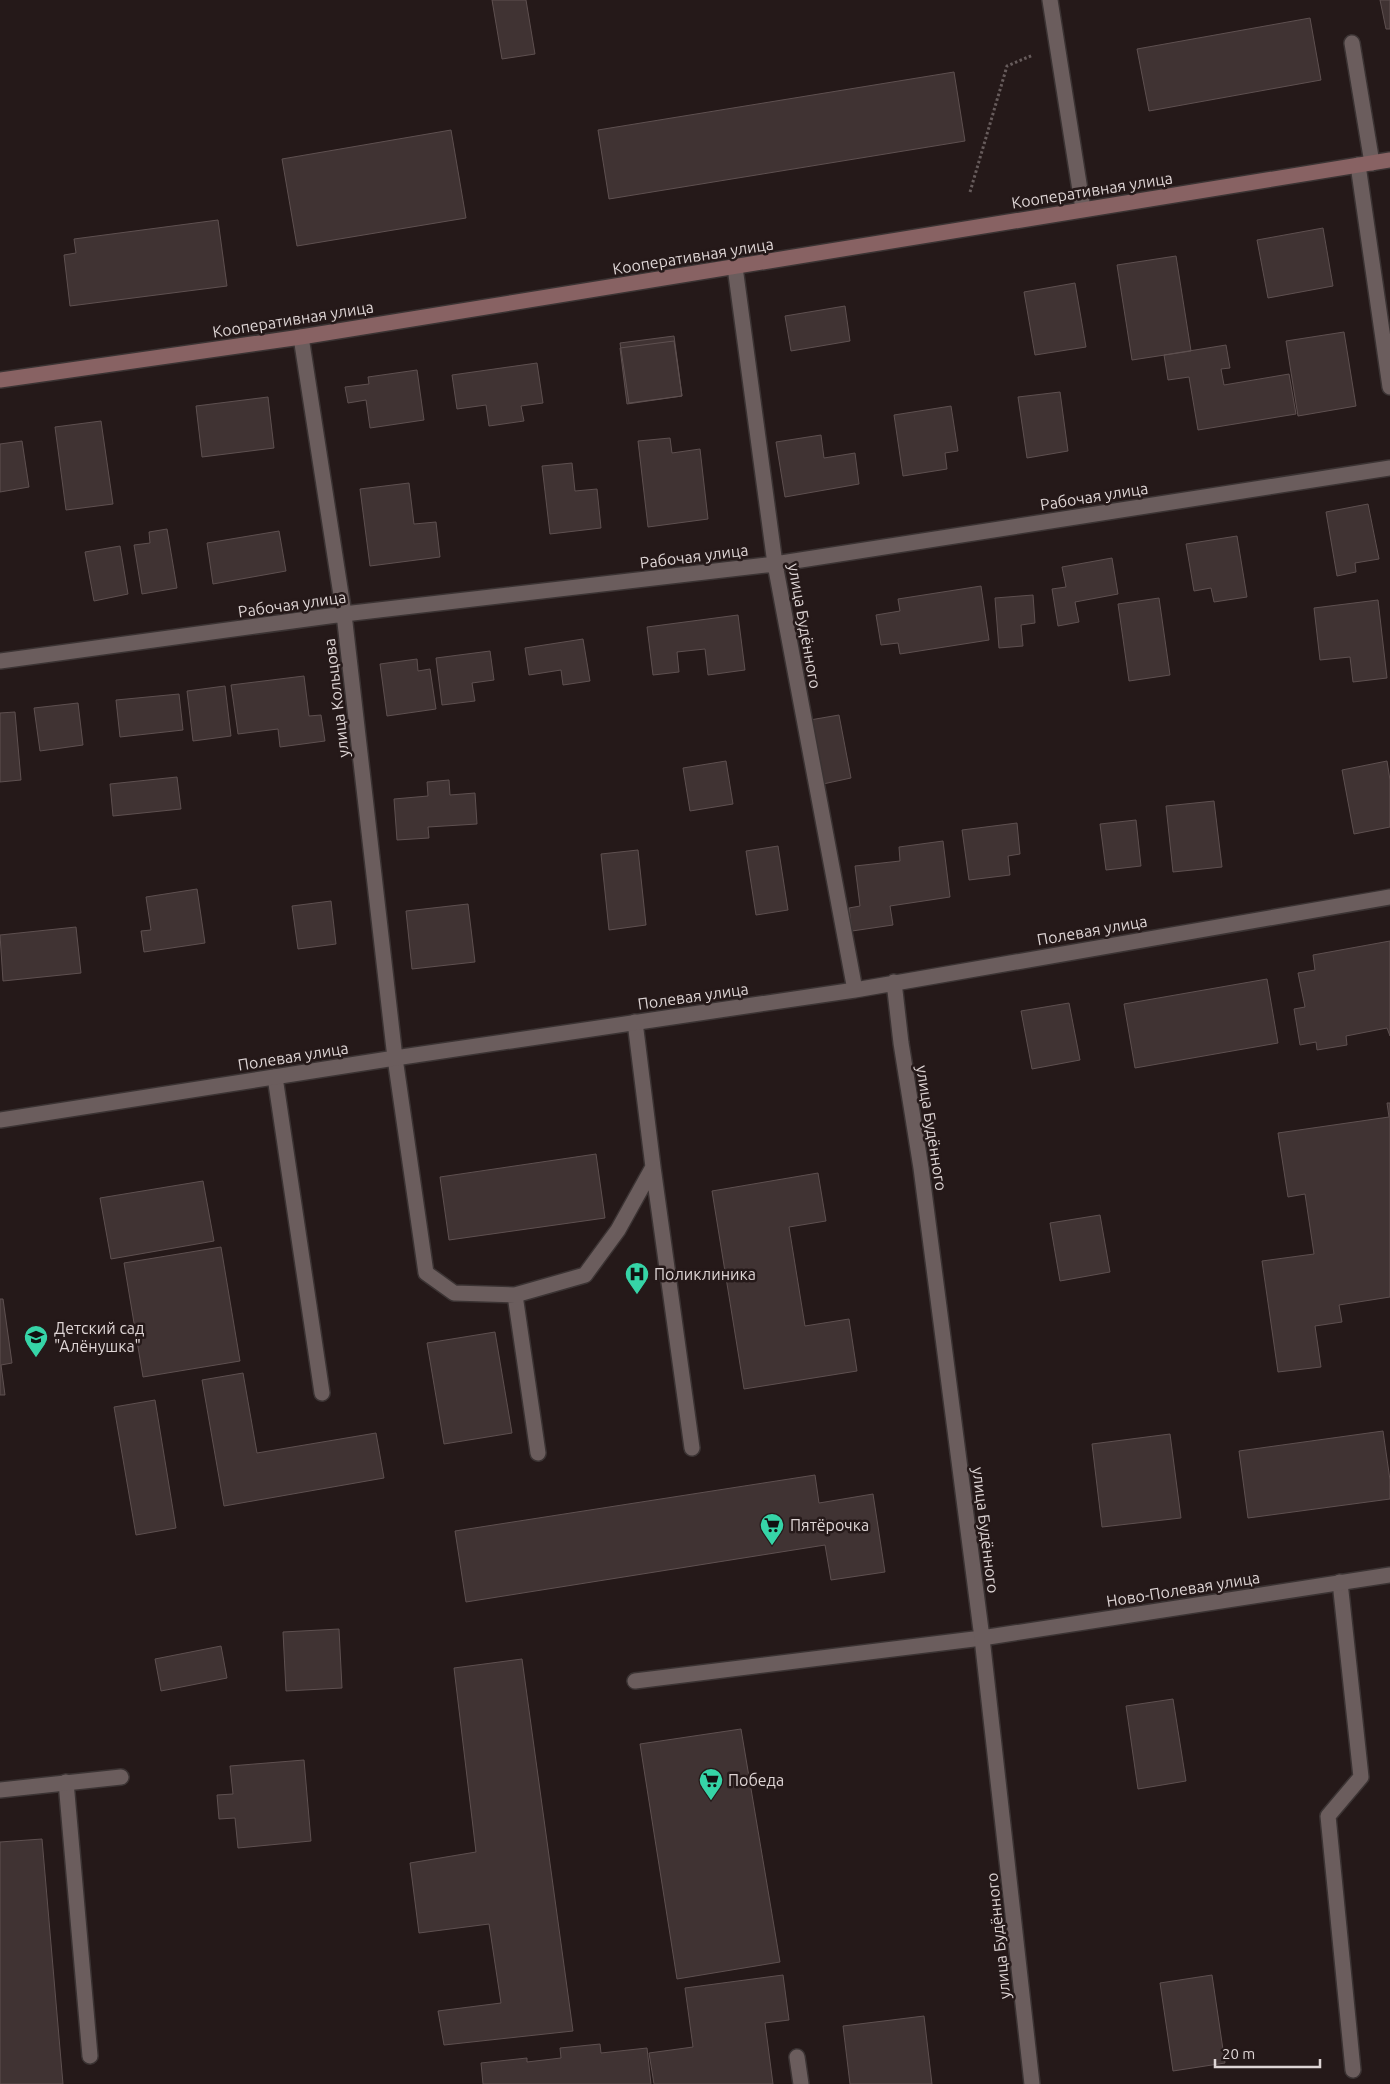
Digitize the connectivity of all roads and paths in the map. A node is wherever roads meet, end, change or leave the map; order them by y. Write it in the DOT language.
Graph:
graph roads {
  1 [pos="1050,0"];
  2 [pos="1352,43"];
  3 [pos="1058,45"];
  4 [pos="1390,160"];
  5 [pos="1365,164"];
  6 [pos="970,192"];
  7 [pos="1083,209"];
  8 [pos="735,267"];
  9 [pos="301,337"];
  10 [pos="0,380"];
  11 [pos="1390,388"];
  12 [pos="1390,468"];
  13 [pos="775,564"];
  14 [pos="344,614"];
  15 [pos="0,661"];
  16 [pos="1390,897"];
  17 [pos="894,982"];
  18 [pos="855,990"];
  19 [pos="634,1022"];
  20 [pos="395,1058"];
  21 [pos="275,1077"];
  22 [pos="0,1120"];
  23 [pos="653,1167"];
  24 [pos="516,1295"];
  25 [pos="322,1393"];
  26 [pos="692,1448"];
  27 [pos="538,1453"];
  28 [pos="1390,1575"];
  29 [pos="1340,1582"];
  30 [pos="982,1638"];
  31 [pos="635,1681"];
  32 [pos="120,1777"];
  33 [pos="66,1782"];
  34 [pos="0,1790"];
  35 [pos="90,2056"];
  36 [pos="797,2057"];
  37 [pos="1353,2070"];
  38 [pos="801,2084"];
  39 [pos="1032,2084"];
  1 -- 3 [label="street"];
  2 -- 5 [label="street"];
  3 -- 6 [label="path"];
  3 -- 7 [label="street"];
  4 -- 5 [label="street, Кооперативная улица"];
  5 -- 7 [label="street, Кооперативная улица"];
  5 -- 11 [label="street"];
  7 -- 8 [label="street, Кооперативная улица"];
  8 -- 9 [label="street, Кооперативная улица"];
  8 -- 13 [label="street, улица Будённого"];
  9 -- 10 [label="street, Кооперативная улица"];
  9 -- 14 [label="street, улица Кольцова"];
  12 -- 13 [label="street, Рабочая улица"];
  13 -- 14 [label="street, Рабочая улица"];
  13 -- 18 [label="street, улица Будённого"];
  14 -- 15 [label="street, Рабочая улица"];
  14 -- 20 [label="street, улица Кольцова"];
  16 -- 17 [label="street, Полевая улица"];
  17 -- 18 [label="street, Полевая улица"];
  17 -- 30 [label="street, улица Будённого"];
  18 -- 19 [label="street, Полевая улица"];
  19 -- 20 [label="street, Полевая улица"];
  19 -- 23 [label="street"];
  20 -- 21 [label="street, Полевая улица"];
  20 -- 24 [label="street, улица Кольцова"];
  21 -- 22 [label="street, Полевая улица"];
  21 -- 25 [label="street"];
  23 -- 24 [label="street, улица Кольцова"];
  23 -- 26 [label="street"];
  24 -- 27 [label="street"];
  28 -- 29 [label="street, Ново-Полевая улица"];
  29 -- 30 [label="street, Ново-Полевая улица"];
  29 -- 37 [label="street"];
  30 -- 31 [label="street, Ново-Полевая улица"];
  30 -- 39 [label="street, улица Будённого"];
  32 -- 33 [label="street"];
  33 -- 34 [label="street"];
  33 -- 35 [label="street"];
  36 -- 38 [label="street"];
}
